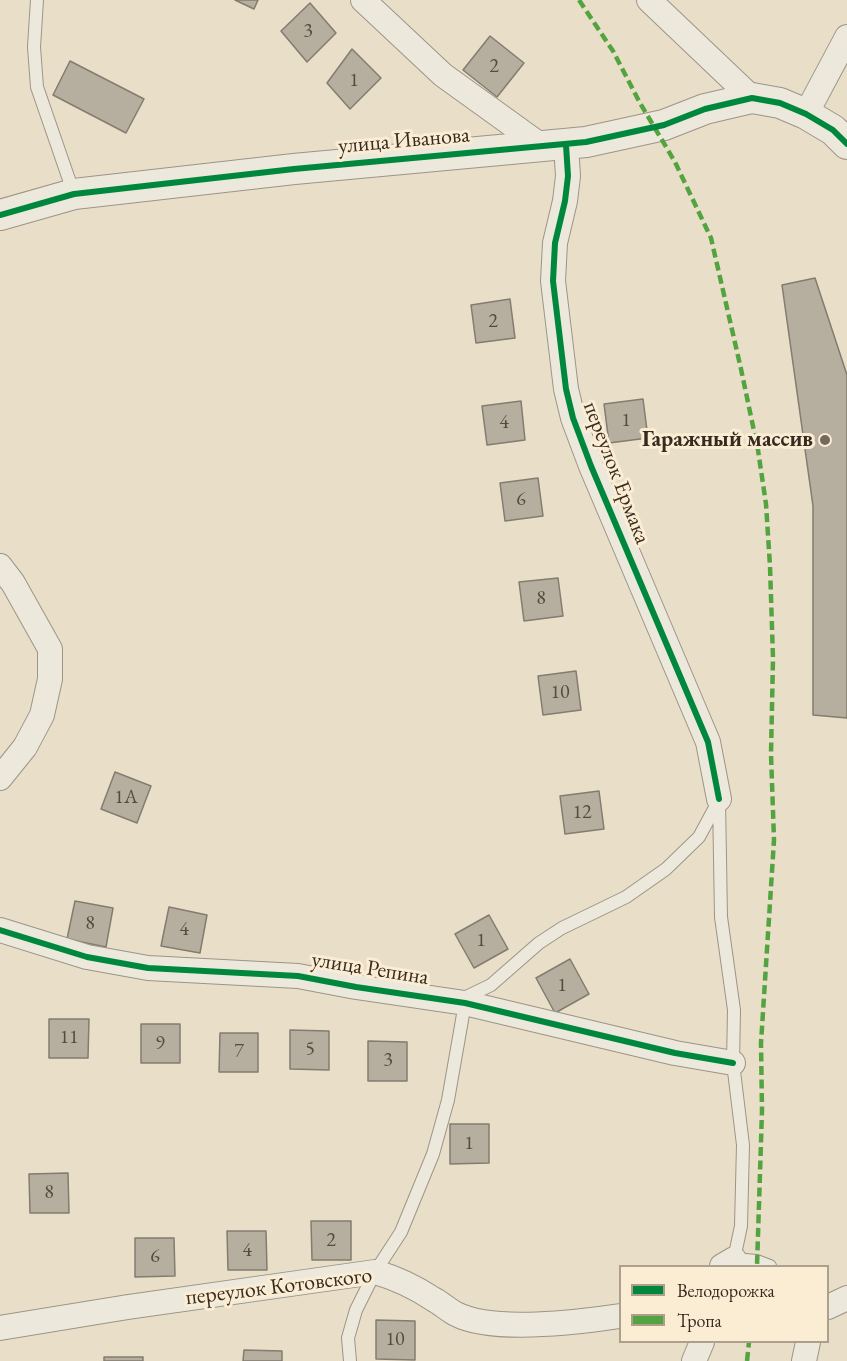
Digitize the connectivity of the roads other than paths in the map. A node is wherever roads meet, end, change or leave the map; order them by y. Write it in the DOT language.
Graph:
graph roads {
  1 [pos="37,0"];
  2 [pos="363,0"];
  3 [pos="649,0"];
  4 [pos="847,38"];
  5 [pos="752,98"];
  6 [pos="806,114"];
  7 [pos="847,144"];
  8 [pos="555,146"];
  9 [pos="74,194"];
  10 [pos="0,215"];
  11 [pos="0,566"];
  12 [pos="0,778"];
  13 [pos="719,799"];
  14 [pos="0,930"];
  15 [pos="460,1002"];
  16 [pos="733,1063"];
  17 [pos="729,1264"];
  18 [pos="767,1265"];
  19 [pos="375,1272"];
  20 [pos="829,1289"];
  21 [pos="847,1297"];
  22 [pos="829,1306"];
  23 [pos="619,1316"];
  24 [pos="0,1328"];
  25 [pos="701,1343"];
  26 [pos="808,1343"];
  27 [pos="350,1361"];
  28 [pos="694,1361"];
  29 [pos="804,1361"];
  1 -- 9 [label="lane"];
  2 -- 8 [label="street"];
  3 -- 5 [label="street"];
  4 -- 6 [label="street"];
  5 -- 6 [label="street, улица Иванова"];
  5 -- 8 [label="street, улица Иванова"];
  6 -- 7 [label="street, улица Иванова"];
  8 -- 9 [label="street, улица Иванова"];
  8 -- 13 [label="street, переулок Ермака"];
  9 -- 10 [label="street, улица Иванова"];
  11 -- 12 [label="street"];
  13 -- 15 [label="lane"];
  13 -- 16 [label="lane"];
  14 -- 15 [label="street, улица Репина"];
  15 -- 16 [label="street, улица Репина"];
  15 -- 19 [label="lane"];
  16 -- 17 [label="lane"];
  17 -- 18 [label="lane"];
  19 -- 23 [label="street, переулок Котовского"];
  19 -- 24 [label="street, переулок Котовского"];
  19 -- 27 [label="lane"];
  20 -- 21 [label="lane"];
  21 -- 22 [label="street"];
  25 -- 28 [label="street"];
  26 -- 29 [label="street"];
}
